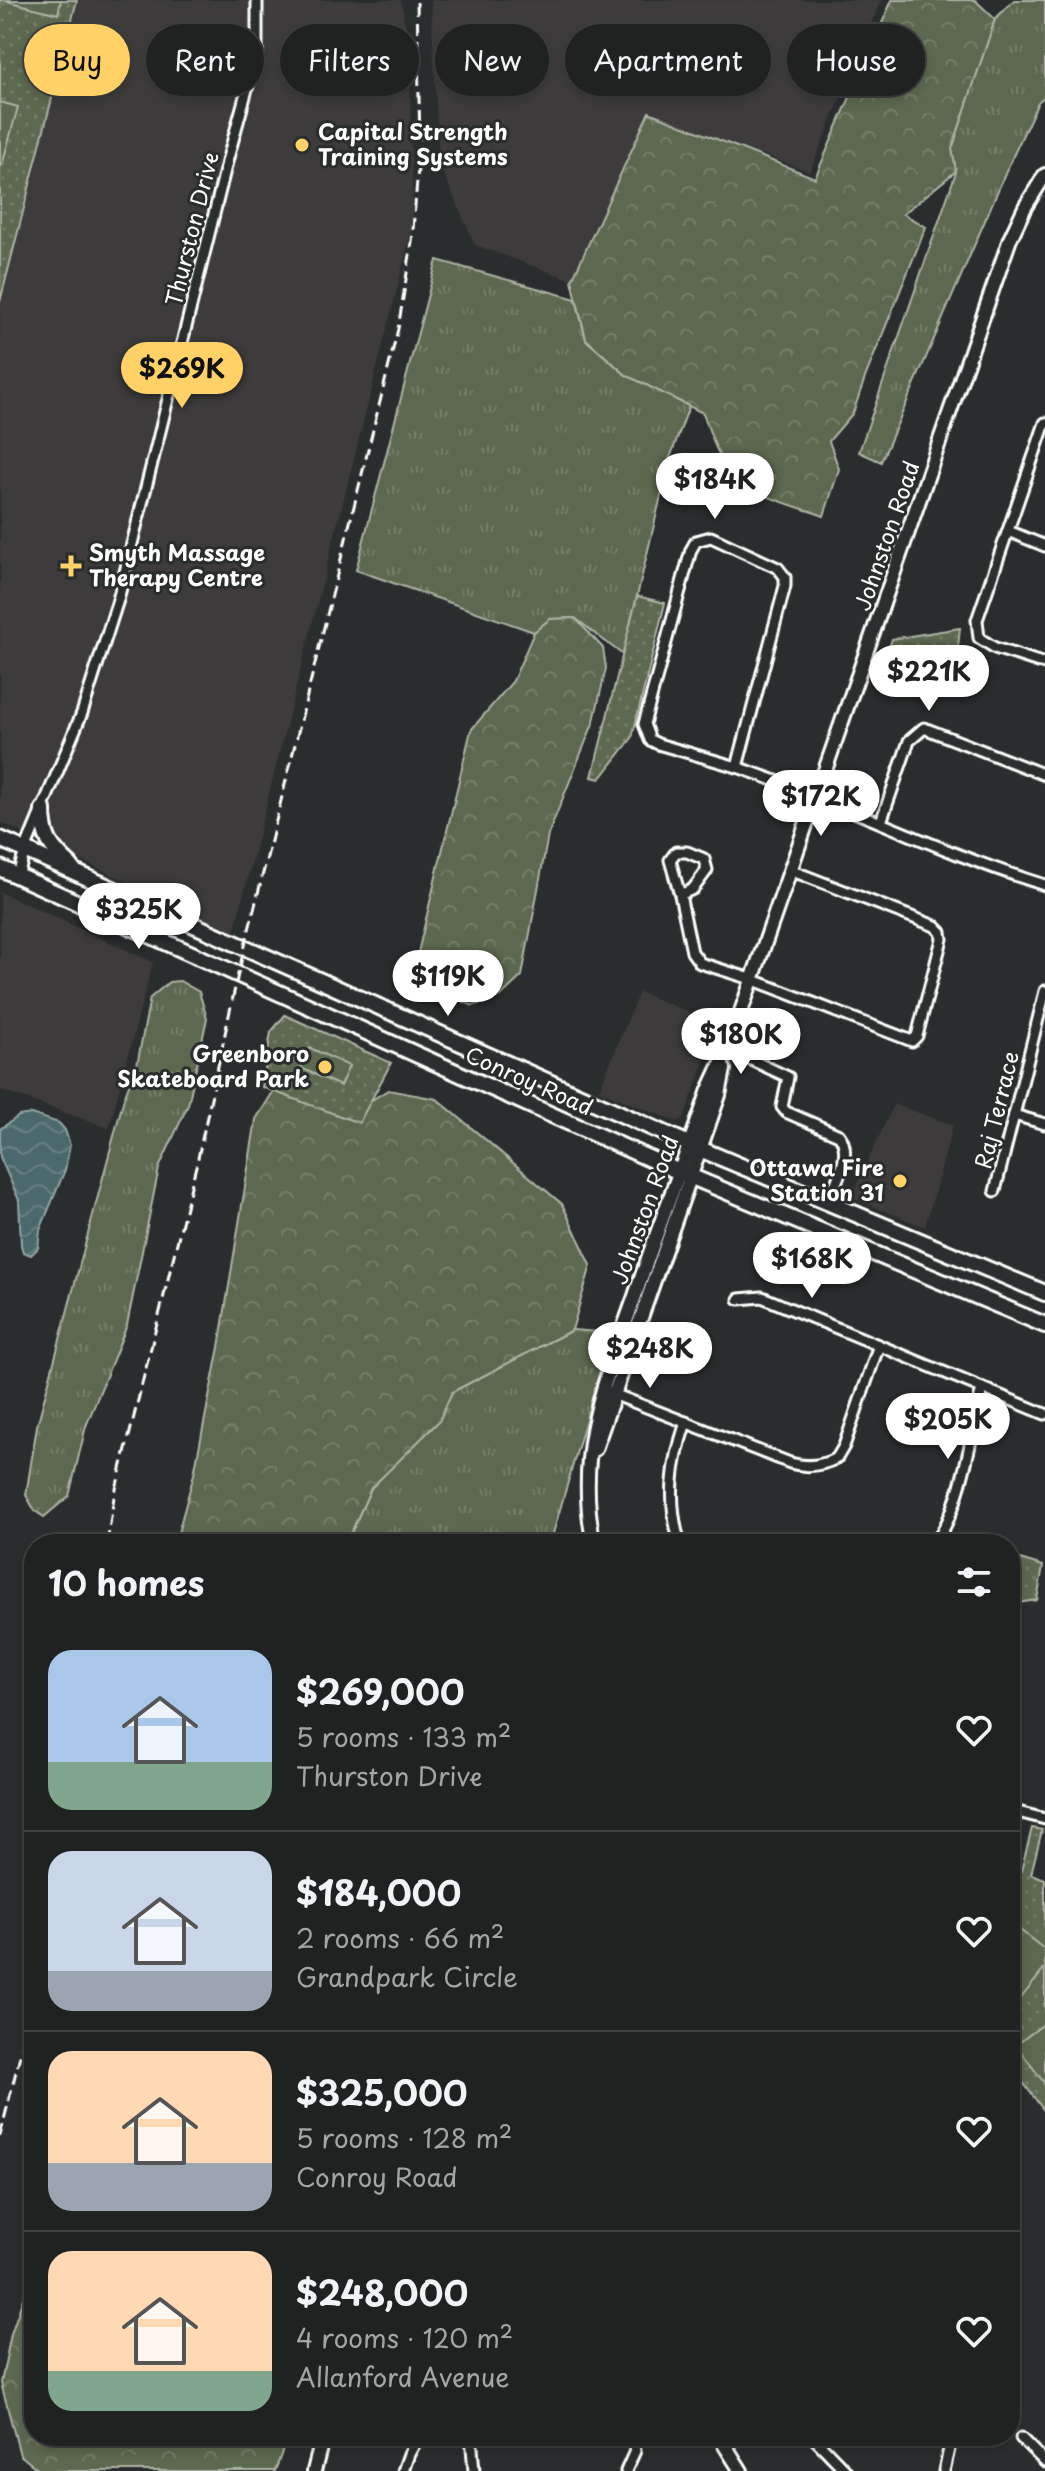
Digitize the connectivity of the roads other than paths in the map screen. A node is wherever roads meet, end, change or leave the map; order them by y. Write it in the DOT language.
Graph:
graph roads {
  1 [pos="257,0"];
  2 [pos="1045,175"];
  3 [pos="1045,423"];
  4 [pos="1008,531"];
  5 [pos="1045,546"];
  6 [pos="1045,664"];
  7 [pos="737,767"];
  8 [pos="1045,775"];
  9 [pos="817,795"];
  10 [pos="43,809"];
  11 [pos="881,822"];
  12 [pos="0,839"];
  13 [pos="25,850"];
  14 [pos="0,868"];
  15 [pos="790,870"];
  16 [pos="18,876"];
  17 [pos="83,877"];
  18 [pos="1045,885"];
  19 [pos="680,895"];
  20 [pos="751,979"];
  21 [pos="1045,991"];
  22 [pos="728,1049"];
  23 [pos="1014,1115"];
  24 [pos="1045,1124"];
  25 [pos="695,1147"];
  26 [pos="685,1174"];
  27 [pos="995,1191"];
  28 [pos="827,1204"];
  29 [pos="872,1223"];
  30 [pos="862,1249"];
  31 [pos="1045,1293"];
  32 [pos="739,1299"];
  33 [pos="1045,1325"];
  34 [pos="879,1345"];
  35 [pos="982,1388"];
  36 [pos="608,1392"];
  37 [pos="1045,1414"];
  38 [pos="686,1422"];
  39 [pos="593,1534"];
  40 [pos="677,1534"];
  41 [pos="942,1534"];
  42 [pos="1020,1813"];
  43 [pos="1045,1819"];
  44 [pos="1021,2438"];
  45 [pos="320,2446"];
  46 [pos="413,2446"];
  47 [pos="472,2446"];
  48 [pos="634,2446"];
  49 [pos="725,2446"];
  50 [pos="822,2446"];
  51 [pos="950,2446"];
  52 [pos="1045,2462"];
  53 [pos="314,2471"];
  54 [pos="403,2471"];
  55 [pos="474,2471"];
  56 [pos="626,2471"];
  57 [pos="741,2471"];
  58 [pos="846,2471"];
  59 [pos="944,2471"];
  1 -- 10 [label="street, Thurston Drive"];
  2 -- 9 [label="street, Johnston Road"];
  3 -- 4 [label="street"];
  4 -- 5 [label="street"];
  4 -- 6 [label="street"];
  7 -- 7 [label="street"];
  7 -- 9 [label="street"];
  8 -- 11 [label="street"];
  9 -- 11 [label="street"];
  9 -- 15 [label="street, Johnston Road"];
  10 -- 13 [label="street, Thurston Drive"];
  10 -- 17 [label="main road"];
  11 -- 18 [label="street"];
  12 -- 13 [label="main road, Conroy Road"];
  13 -- 16 [label="street, Thurston Drive"];
  13 -- 17 [label="main road, Conroy Road"];
  14 -- 16 [label="main road, Conroy Road"];
  15 -- 20 [label="street, Johnston Road"];
  15 -- 20 [label="street"];
  16 -- 26 [label="main road, Conroy Road"];
  17 -- 25 [label="main road, Conroy Road"];
  19 -- 19 [label="street"];
  19 -- 20 [label="street"];
  20 -- 22 [label="street, Johnston Road"];
  21 -- 23 [label="street, Raj Terrace"];
  22 -- 25 [label="street, Johnston Road"];
  22 -- 28 [label="street"];
  23 -- 24 [label="street"];
  23 -- 27 [label="street, Raj Terrace"];
  25 -- 26 [label="street, Johnston Road"];
  25 -- 28 [label="main road, Conroy Road"];
  26 -- 30 [label="main road, Conroy Road"];
  26 -- 36 [label="street, Johnston Road"];
  28 -- 29 [label="main road, Conroy Road"];
  29 -- 30 [label="main road"];
  29 -- 31 [label="main road, Conroy Road"];
  30 -- 33 [label="main road, Conroy Road"];
  32 -- 34 [label="street"];
  34 -- 35 [label="street"];
  34 -- 38 [label="street"];
  35 -- 37 [label="street"];
  35 -- 41 [label="street"];
  36 -- 38 [label="street"];
  36 -- 39 [label="street, Johnston Road"];
  38 -- 40 [label="street"];
  42 -- 43 [label="street"];
  44 -- 52 [label="street"];
  45 -- 53 [label="street"];
  46 -- 54 [label="street"];
  47 -- 55 [label="street"];
  48 -- 56 [label="street"];
  49 -- 57 [label="street"];
  50 -- 58 [label="street"];
  51 -- 59 [label="street"];
}
